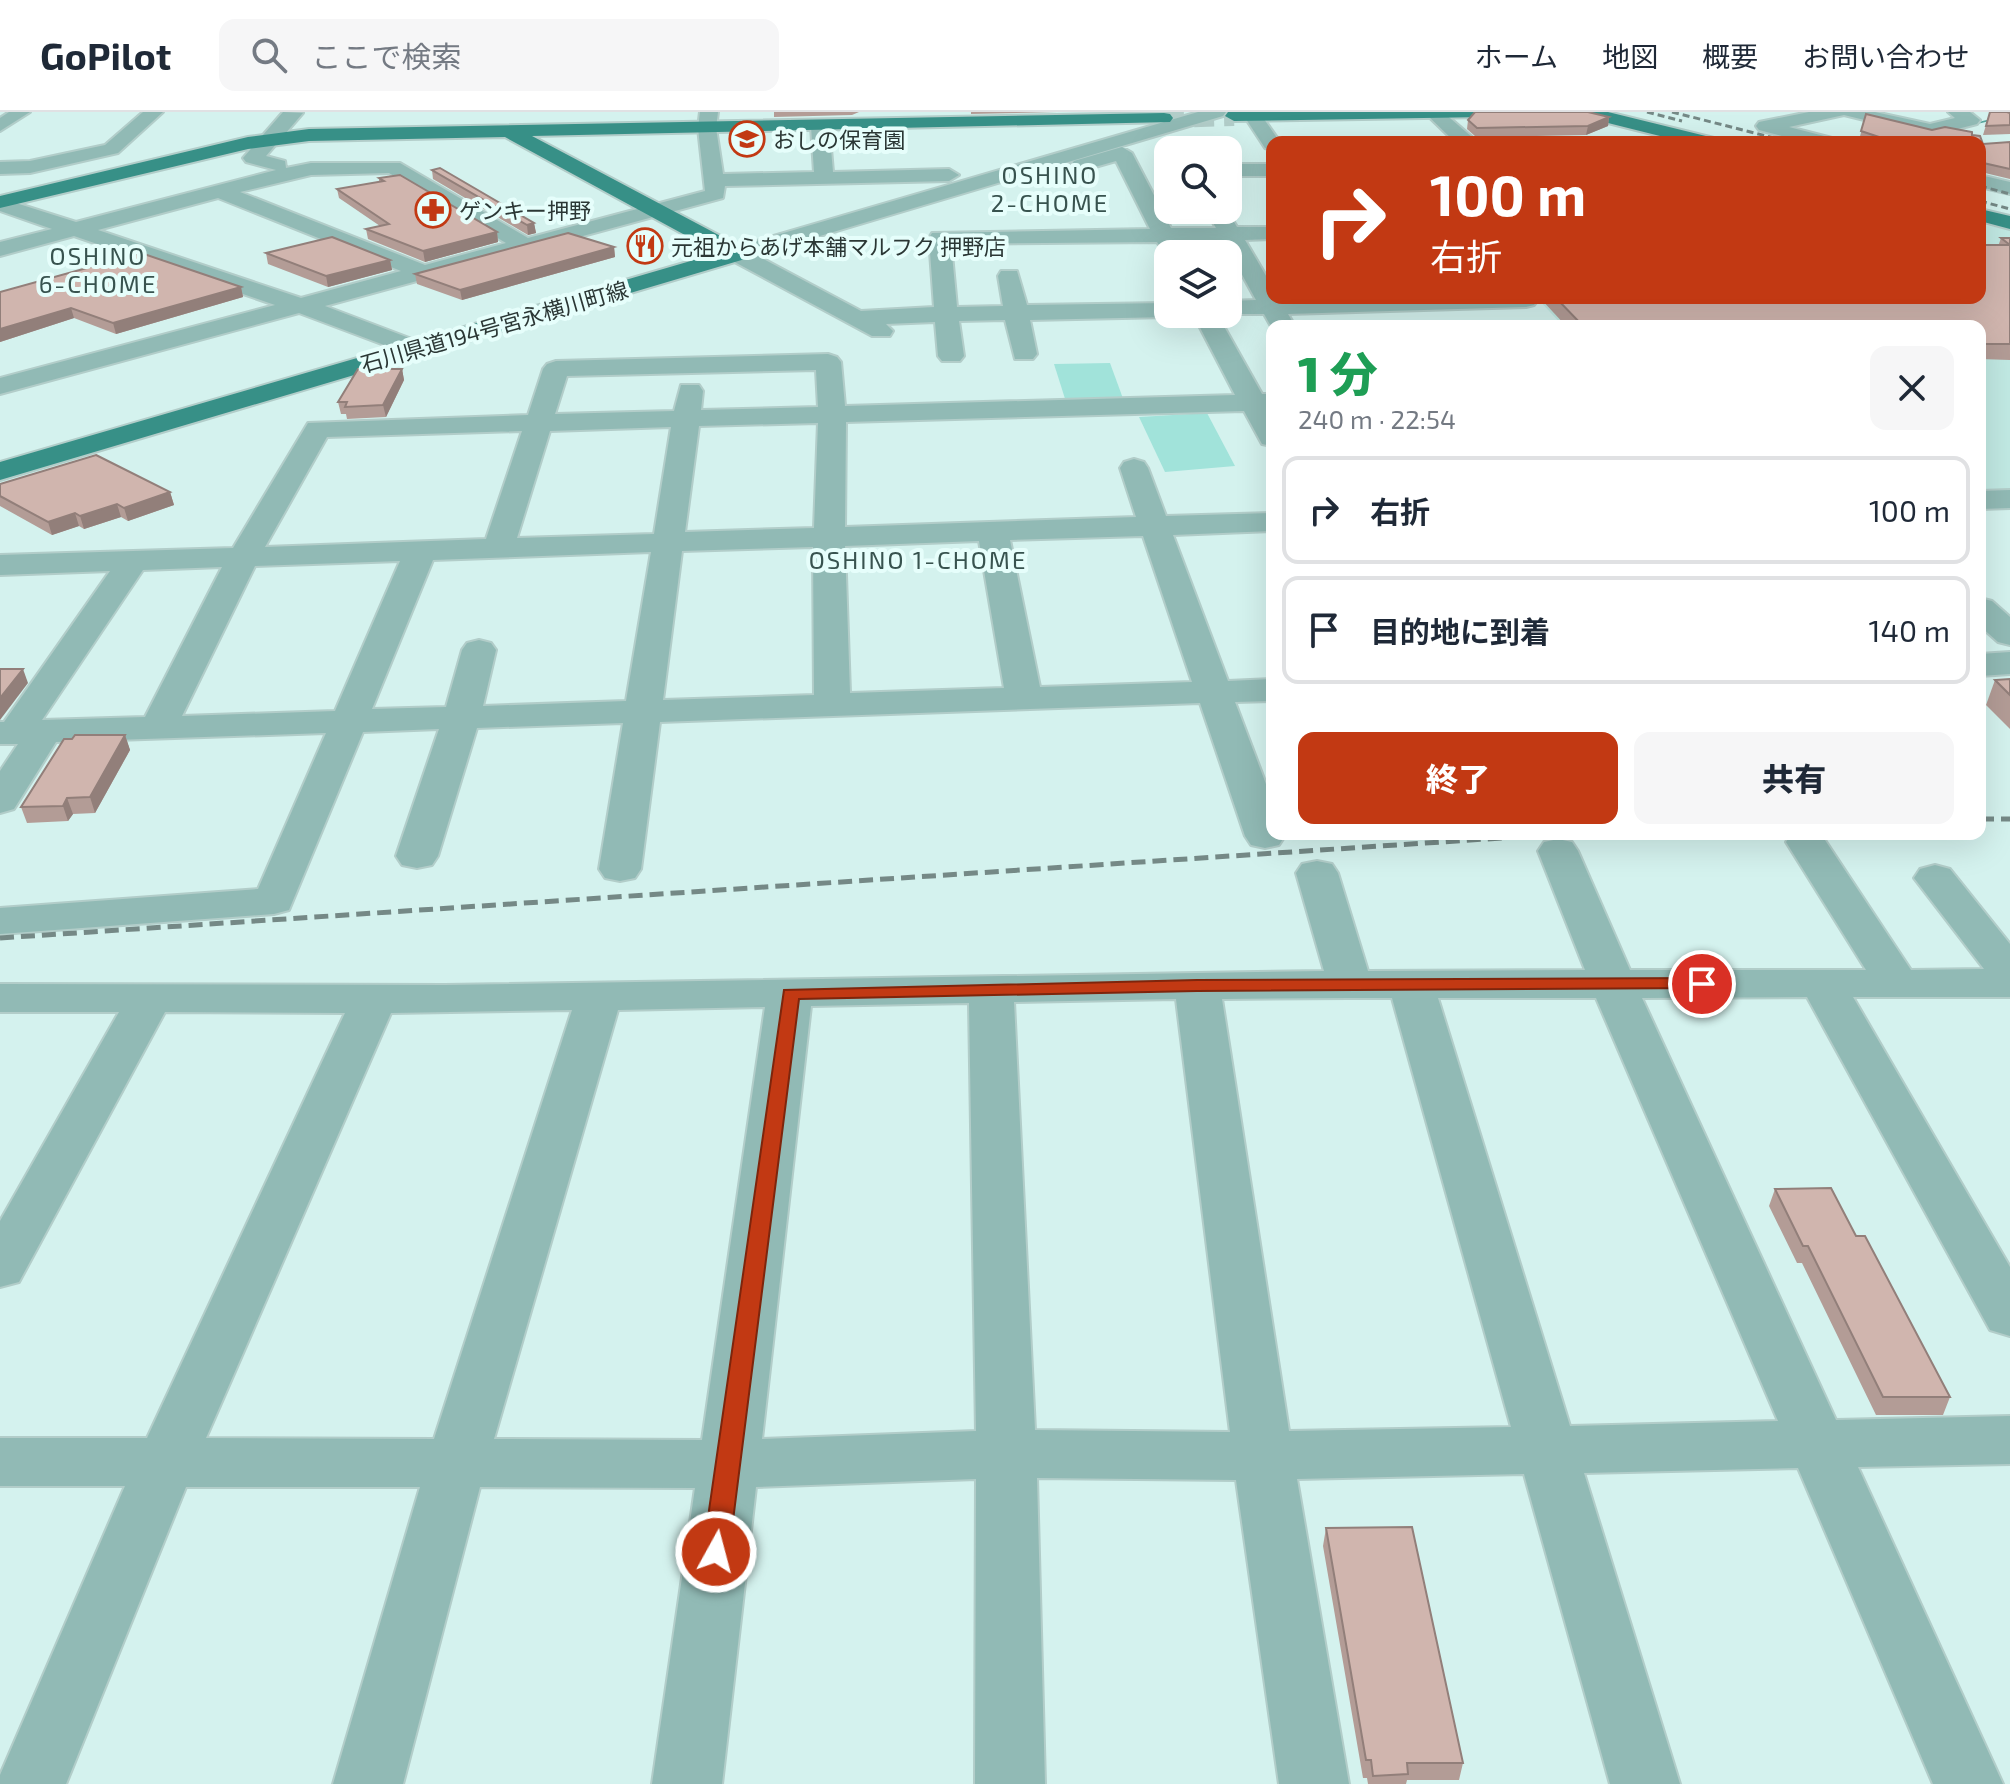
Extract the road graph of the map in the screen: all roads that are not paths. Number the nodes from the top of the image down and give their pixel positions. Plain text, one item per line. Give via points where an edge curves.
1 (21, 112) edge
2 (154, 112) edge
3 (292, 112) edge
4 (448, 112) edge
5 (476, 112) edge
6 (1184, 112) edge
7 (1485, 112) edge
8 (1586, 112) edge
9 (1837, 112) edge
10 (1851, 112) edge
11 (1957, 112) edge
12 (1434, 113) edge
13 (1240, 114) edge
14 (1104, 116) edge
15 (1164, 118) joint
16 (708, 120) edge
17 (0, 126) edge
18 (820, 126) junction
19 (507, 130) junction
20 (1928, 135) edge
21 (1459, 136) edge
22 (1683, 136) edge
23 (1802, 136) edge
24 (1266, 138) edge
25 (271, 140) junction
26 (1127, 162) junction
27 (0, 168) edge
28 (1242, 170) edge
29 (1266, 170) edge
30 (300, 171) junction
31 (1154, 171) edge
32 (824, 178) junction
33 (714, 180) junction
34 (968, 181) junction
35 (1986, 182) edge
36 (2010, 188) edge
37 (220, 191) junction
38 (0, 203) edge
39 (653, 211) junction
40 (1225, 224) junction
41 (79, 229) junction
42 (1266, 232) edge
43 (1167, 240) edge
44 (1180, 240) edge
45 (1154, 243) edge
46 (523, 244) junction
47 (0, 249) edge
48 (737, 254) junction
49 (422, 272) junction
50 (1009, 276) dead end
51 (1266, 298) edge
52 (1366, 304) edge
53 (1390, 304) edge
54 (1495, 304) edge
55 (1531, 305) edge
56 (302, 306) junction
57 (1154, 310) edge
58 (1242, 310) edge
59 (1088, 311) junction
60 (1018, 313) junction
61 (946, 314) junction
62 (1276, 316) edge
63 (856, 318) junction
64 (1402, 320) edge
65 (1214, 328) edge
66 (881, 331) dead end
67 (1097, 335) dead end
68 (416, 349) junction
69 (1024, 354) dead end
70 (951, 356) dead end
71 (694, 365) junction
72 (0, 386) edge
73 (1263, 402) edge
74 (832, 416) junction
75 (685, 420) junction
76 (537, 423) junction
77 (1134, 468) dead end
78 (0, 471) edge
79 (2010, 499) edge
80 (1986, 500) edge
81 (1266, 522) edge
82 (1154, 526) junction
83 (993, 532) junction
84 (829, 539) junction
85 (669, 544) junction
86 (498, 550) junction
87 (420, 552) junction
88 (243, 557) junction
89 (133, 561) junction
90 (0, 565) edge
91 (1986, 613) edge
92 (2010, 635) edge
93 (479, 650) dead end
94 (2010, 663) edge
95 (1986, 665) edge
96 (1266, 690) edge
97 (1211, 691) junction
98 (1024, 697) junction
99 (832, 704) junction
100 (642, 711) junction
101 (462, 717) junction
102 (349, 722) junction
103 (157, 729) junction
104 (20, 733) edge
105 (0, 801) edge
106 (1265, 836) dead end
107 (1806, 842) dead end
108 (1558, 851) dead end
109 (417, 856) dead end
110 (620, 869) dead end
111 (1317, 873) dead end
112 (1935, 878) dead end
113 (0, 921) edge
114 (2010, 973) edge
115 (1822, 983) junction
116 (1897, 983) junction
117 (2010, 983) edge
118 (1613, 984) junction
119 (1197, 985) junction
120 (1350, 985) junction
121 (1411, 985) junction
122 (991, 988) junction
123 (790, 994) junction
124 (599, 996) junction
125 (0, 998) edge
126 (150, 998) junction
127 (374, 1000) junction
128 (0, 1268) edge
129 (2010, 1315) edge
130 (2010, 1440) edge
131 (1818, 1443) junction
132 (1545, 1449) junction
133 (1006, 1454) junction
134 (1263, 1456) junction
135 (166, 1461) junction
136 (0, 1462) edge
137 (457, 1462) junction
138 (727, 1464) junction
139 (31, 1784) edge
140 (368, 1784) edge
141 (687, 1784) edge
142 (1010, 1784) edge
143 (1314, 1784) edge
144 (1645, 1784) edge
145 (1968, 1784) edge

1 - 17 street
2 - 27 street via 111,149 30,167
3 - 25 street
4 - 19 main road
5 - 19 main road
6 - 15 street
7 - 12 main road
8 - 22 main road
9 - 23 street via 1765,126
10 - 20 street
11 - 20 street via 1971,120
12 - 13 main road
12 - 21 street
13 - 24 street
13 - 26 street
13 - 34 street
14 - 15 main road
14 - 18 main road
14 - 34 street via 1114,132
16 - 18 main road
16 - 19 main road
16 - 33 street
18 - 32 street
19 - 25 main road
19 - 39 main road
25 - 30 street via 253,158
25 - 38 main road
26 - 31 street
26 - 34 street via 1001,187
26 - 43 street
28 - 29 street
30 - 37 street
30 - 46 street via 393,167
32 - 33 street
32 - 34 street
33 - 39 street via 716,194
34 - 48 street
35 - 36 street
37 - 41 street
37 - 49 street
38 - 41 street
39 - 46 street
39 - 48 main road
40 - 42 street
40 - 44 street
40 - 51 street
41 - 47 street
41 - 56 street
45 - 61 street via 1052,236 940,238
46 - 49 street
48 - 63 street
48 - 68 main road, 石川県道194号宮永横川町線
49 - 56 street
50 - 60 street
52 - 62 street
53 - 64 street
54 - 55 street
56 - 68 street
56 - 72 street
57 - 59 street
58 - 62 street
59 - 60 street
59 - 67 street
60 - 61 street
60 - 69 street
61 - 63 street
61 - 70 street
63 - 66 street
65 - 73 street
68 - 78 main road, 石川県道194号宮永横川町線
71 - 74 street via 828,362
71 - 75 street
71 - 76 street via 556,369
73 - 74 street
74 - 75 street
74 - 84 street
75 - 76 street
75 - 85 street
76 - 86 street
76 - 88 street via 318,429
77 - 82 street
79 - 80 street
81 - 82 street
82 - 83 street
82 - 97 street
83 - 84 street
83 - 98 street
84 - 85 street
84 - 99 street
85 - 86 street
85 - 100 street
86 - 87 street
87 - 88 street
87 - 102 street
88 - 89 street
88 - 103 street
89 - 90 street
89 - 104 street
91 - 92 street
93 - 101 street
94 - 95 street
96 - 97 street
97 - 98 street
97 - 106 street
98 - 99 street
99 - 100 street
100 - 101 street
100 - 110 street
101 - 102 street
101 - 109 street
102 - 103 street
102 - 113 street via 274,901
103 - 104 street
104 - 105 street
107 - 116 street
108 - 118 street
111 - 120 street
112 - 114 street
115 - 116 street
115 - 118 street
115 - 129 street
116 - 117 street
118 - 121 street
118 - 131 street
119 - 120 street
119 - 122 street
119 - 134 street
120 - 121 street
121 - 132 street
122 - 123 street
122 - 133 street
123 - 124 street
123 - 138 street
124 - 127 street
124 - 137 street
125 - 126 street
126 - 127 street
126 - 128 street
127 - 135 street
130 - 131 street
131 - 132 street
131 - 145 street
132 - 134 street
132 - 144 street
133 - 134 street
133 - 138 street
133 - 142 street
134 - 143 street
135 - 136 street
135 - 137 street
135 - 139 street
137 - 138 street
137 - 140 street
138 - 141 street

